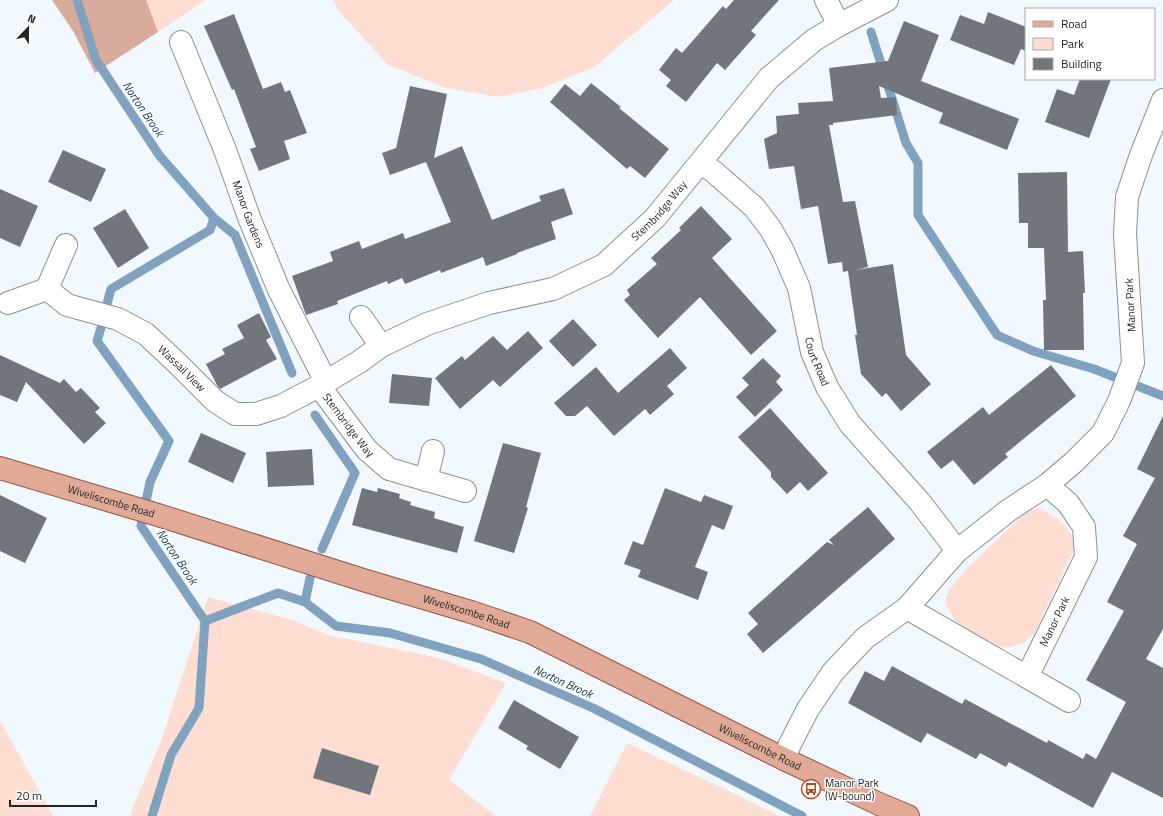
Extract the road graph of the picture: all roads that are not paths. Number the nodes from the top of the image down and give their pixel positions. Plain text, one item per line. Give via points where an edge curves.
1 (826, 0) edge
2 (887, 0) edge
3 (839, 25) junction
4 (181, 42) dead end
5 (1163, 100) edge
6 (701, 164) junction
7 (66, 246) dead end
8 (47, 289) junction
9 (8, 303) dead end
10 (361, 317) dead end
11 (381, 346) junction
12 (322, 384) junction
13 (433, 451) dead end
14 (0, 468) edge
15 (426, 480) junction
16 (1046, 485) junction
17 (465, 491) dead end
18 (957, 551) junction
19 (906, 608) junction
20 (1027, 677) junction
21 (1069, 701) dead end
22 (784, 759) junction
23 (908, 816) edge

1 - 3 street
2 - 3 street, Stembridge Way
3 - 6 street, Stembridge Way via 814,40 770,78
4 - 12 street, Manor Gardens via 250,220
5 - 16 street, Manor Park via 1127,197 1125,234 1133,363 1103,434
6 - 11 street, Stembridge Way via 655,218 604,265 553,289 482,305 427,324
6 - 18 street, Court Road via 754,207 770,228 799,288 812,352 827,387 850,424 919,501
7 - 8 street
8 - 9 street
8 - 12 street, Wassail View via 67,305 118,319 146,334 215,401 235,414 256,414 281,406
10 - 11 street
11 - 12 street, Stembridge Way
12 - 15 street, Stembridge Way via 367,450 389,469
13 - 15 street
14 - 22 main road, Wiveliscombe Road via 530,632
15 - 17 street, Stembridge Way
16 - 18 street, Manor Park
16 - 20 street, Manor Park via 1068,503 1084,527 1086,557
18 - 19 street, Manor Park
19 - 20 street
19 - 22 street, Manor Park via 865,638 833,672 808,709
20 - 21 street
22 - 23 main road, Wiveliscombe Road

